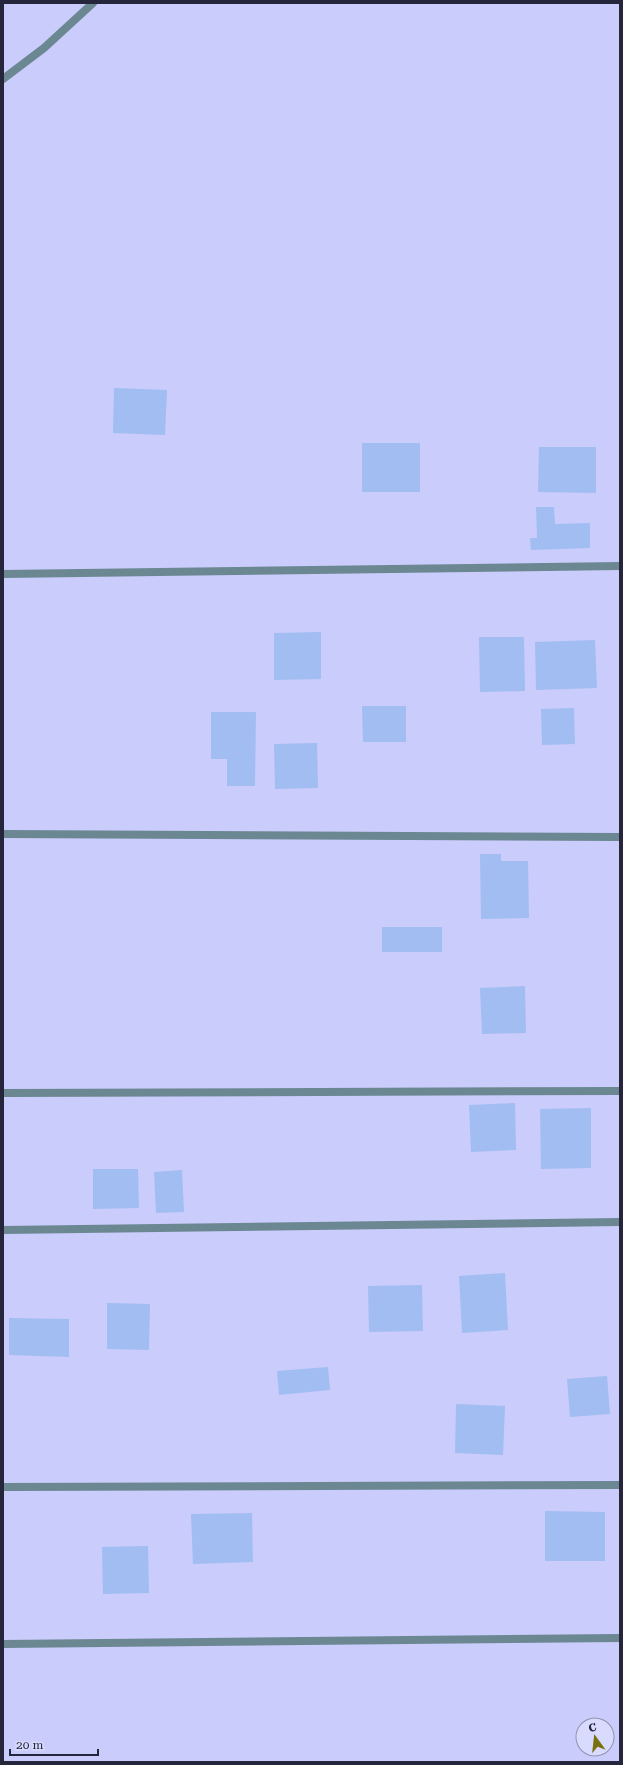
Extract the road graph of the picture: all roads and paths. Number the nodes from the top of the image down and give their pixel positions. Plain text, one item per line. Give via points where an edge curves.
1 (93, 3) edge
2 (3, 79) edge
3 (620, 566) edge
4 (3, 574) edge
5 (3, 834) edge
6 (620, 837) edge
7 (620, 1091) edge
8 (3, 1093) edge
9 (620, 1222) edge
10 (3, 1230) edge
11 (620, 1485) edge
12 (3, 1487) edge
13 (620, 1638) edge
14 (3, 1644) edge

1 - 2 street via 44,48
3 - 4 street
5 - 6 street
7 - 8 street
9 - 10 street
11 - 12 street
13 - 14 street

